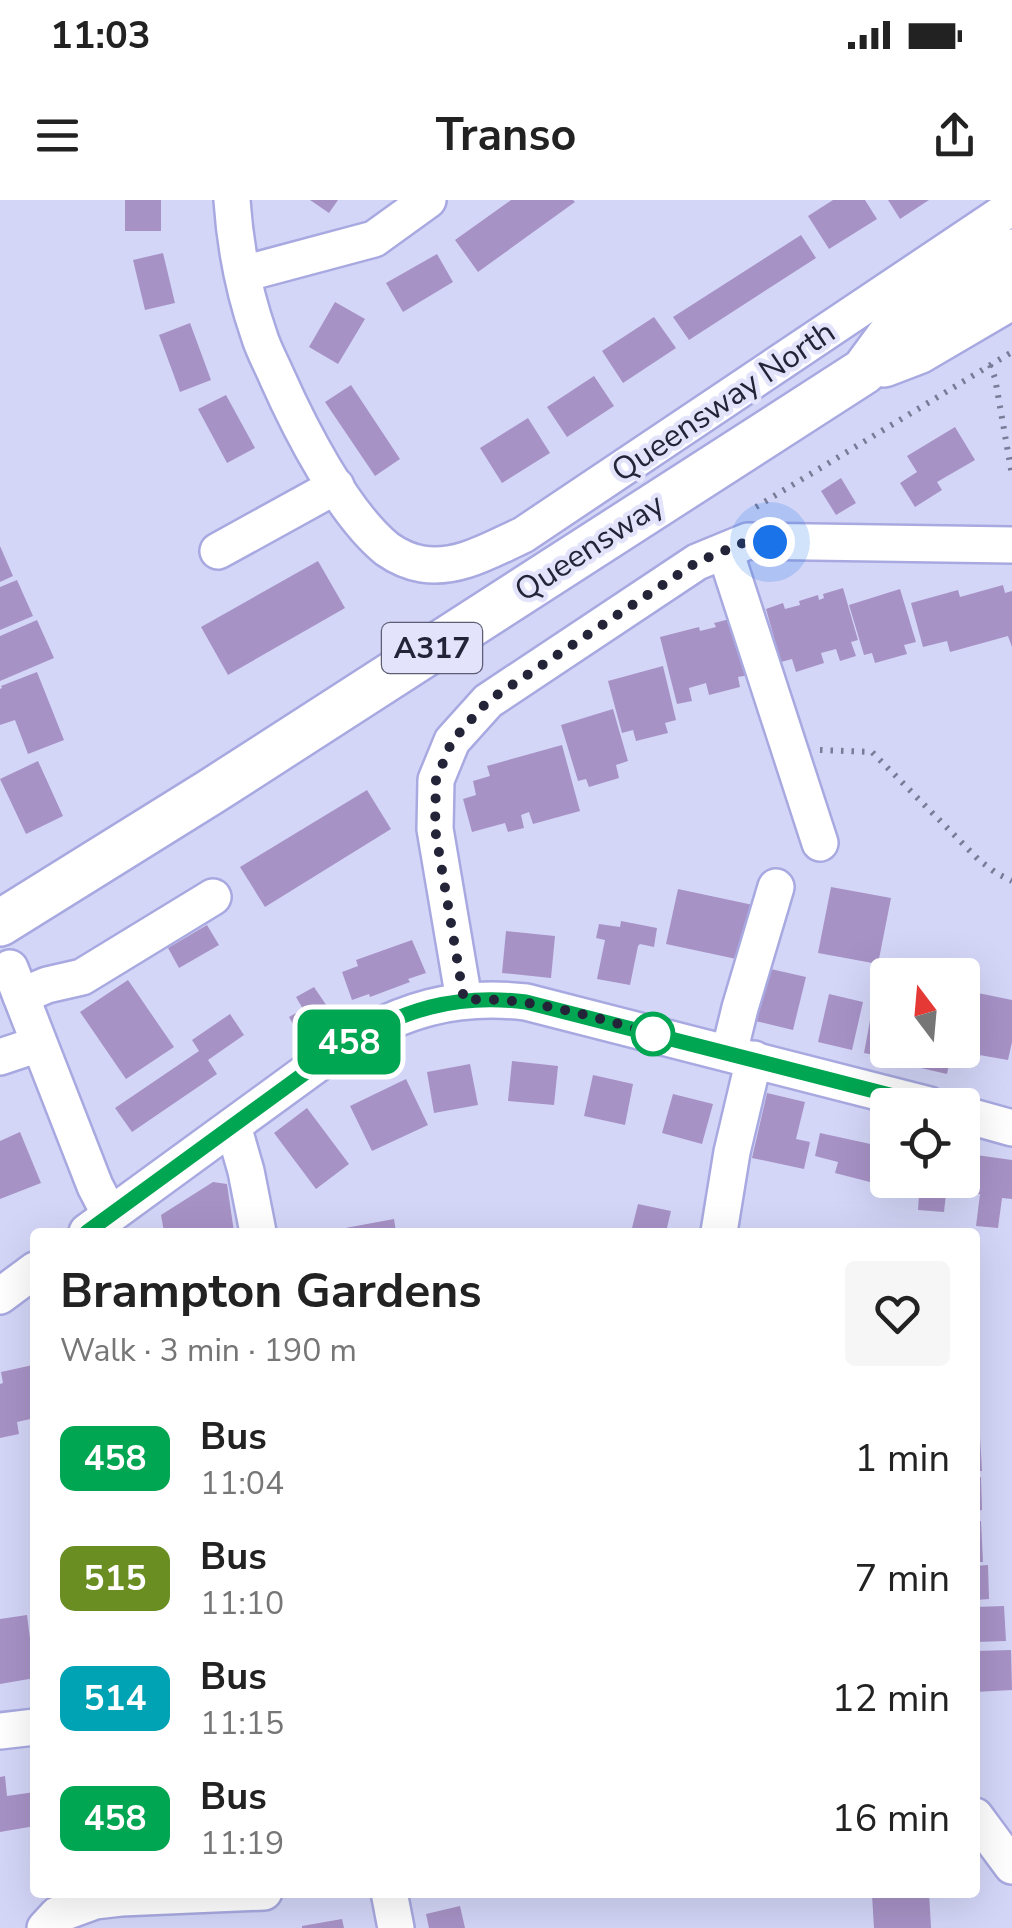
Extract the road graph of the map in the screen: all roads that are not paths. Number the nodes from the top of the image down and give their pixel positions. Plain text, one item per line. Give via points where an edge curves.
1 (232, 200) edge
2 (428, 200) edge
3 (1012, 207) edge
4 (1012, 252) edge
5 (243, 274) junction
6 (1012, 296) edge
7 (864, 371) junction
8 (336, 486) junction
9 (1012, 544) edge
10 (218, 551) dead end
11 (724, 551) junction
12 (820, 843) dead end
13 (776, 886) dead end
14 (213, 898) dead end
15 (0, 924) edge
16 (464, 1000) junction
17 (40, 1044) junction
18 (742, 1056) junction
19 (0, 1057) edge
20 (870, 1090) edge
21 (980, 1119) edge
22 (233, 1126) junction
23 (1012, 1128) edge
24 (99, 1224) edge
25 (257, 1228) edge
26 (720, 1228) edge
27 (30, 1274) edge
28 (0, 1296) edge
29 (30, 1727) edge
30 (0, 1731) edge
31 (980, 1823) edge
32 (1012, 1866) edge
33 (110, 1898) edge
34 (391, 1898) edge
35 (45, 1928) edge
36 (396, 1928) edge

1 - 5 street
2 - 5 street via 374,240
3 - 8 street, Queensway North via 523,535 472,558 423,564 390,551
4 - 7 main road, Queensway / A317 via 892,333
5 - 8 street via 266,353
6 - 7 main road, A317 via 918,351
7 - 15 main road, Queensway / A317
8 - 10 street
9 - 11 street via 748,541
11 - 12 street
11 - 16 street via 697,562 488,701 452,741 436,780 435,829
13 - 18 street via 740,1008
14 - 17 street via 82,977 48,985 16,982
16 - 18 street via 526,1002
16 - 22 street via 374,1027
17 - 19 street
17 - 24 street via 95,1186
18 - 20 street
18 - 26 street
21 - 23 street
22 - 24 street
22 - 25 street
27 - 28 street
29 - 30 street
31 - 32 street
33 - 35 street via 56,1915
34 - 36 street

